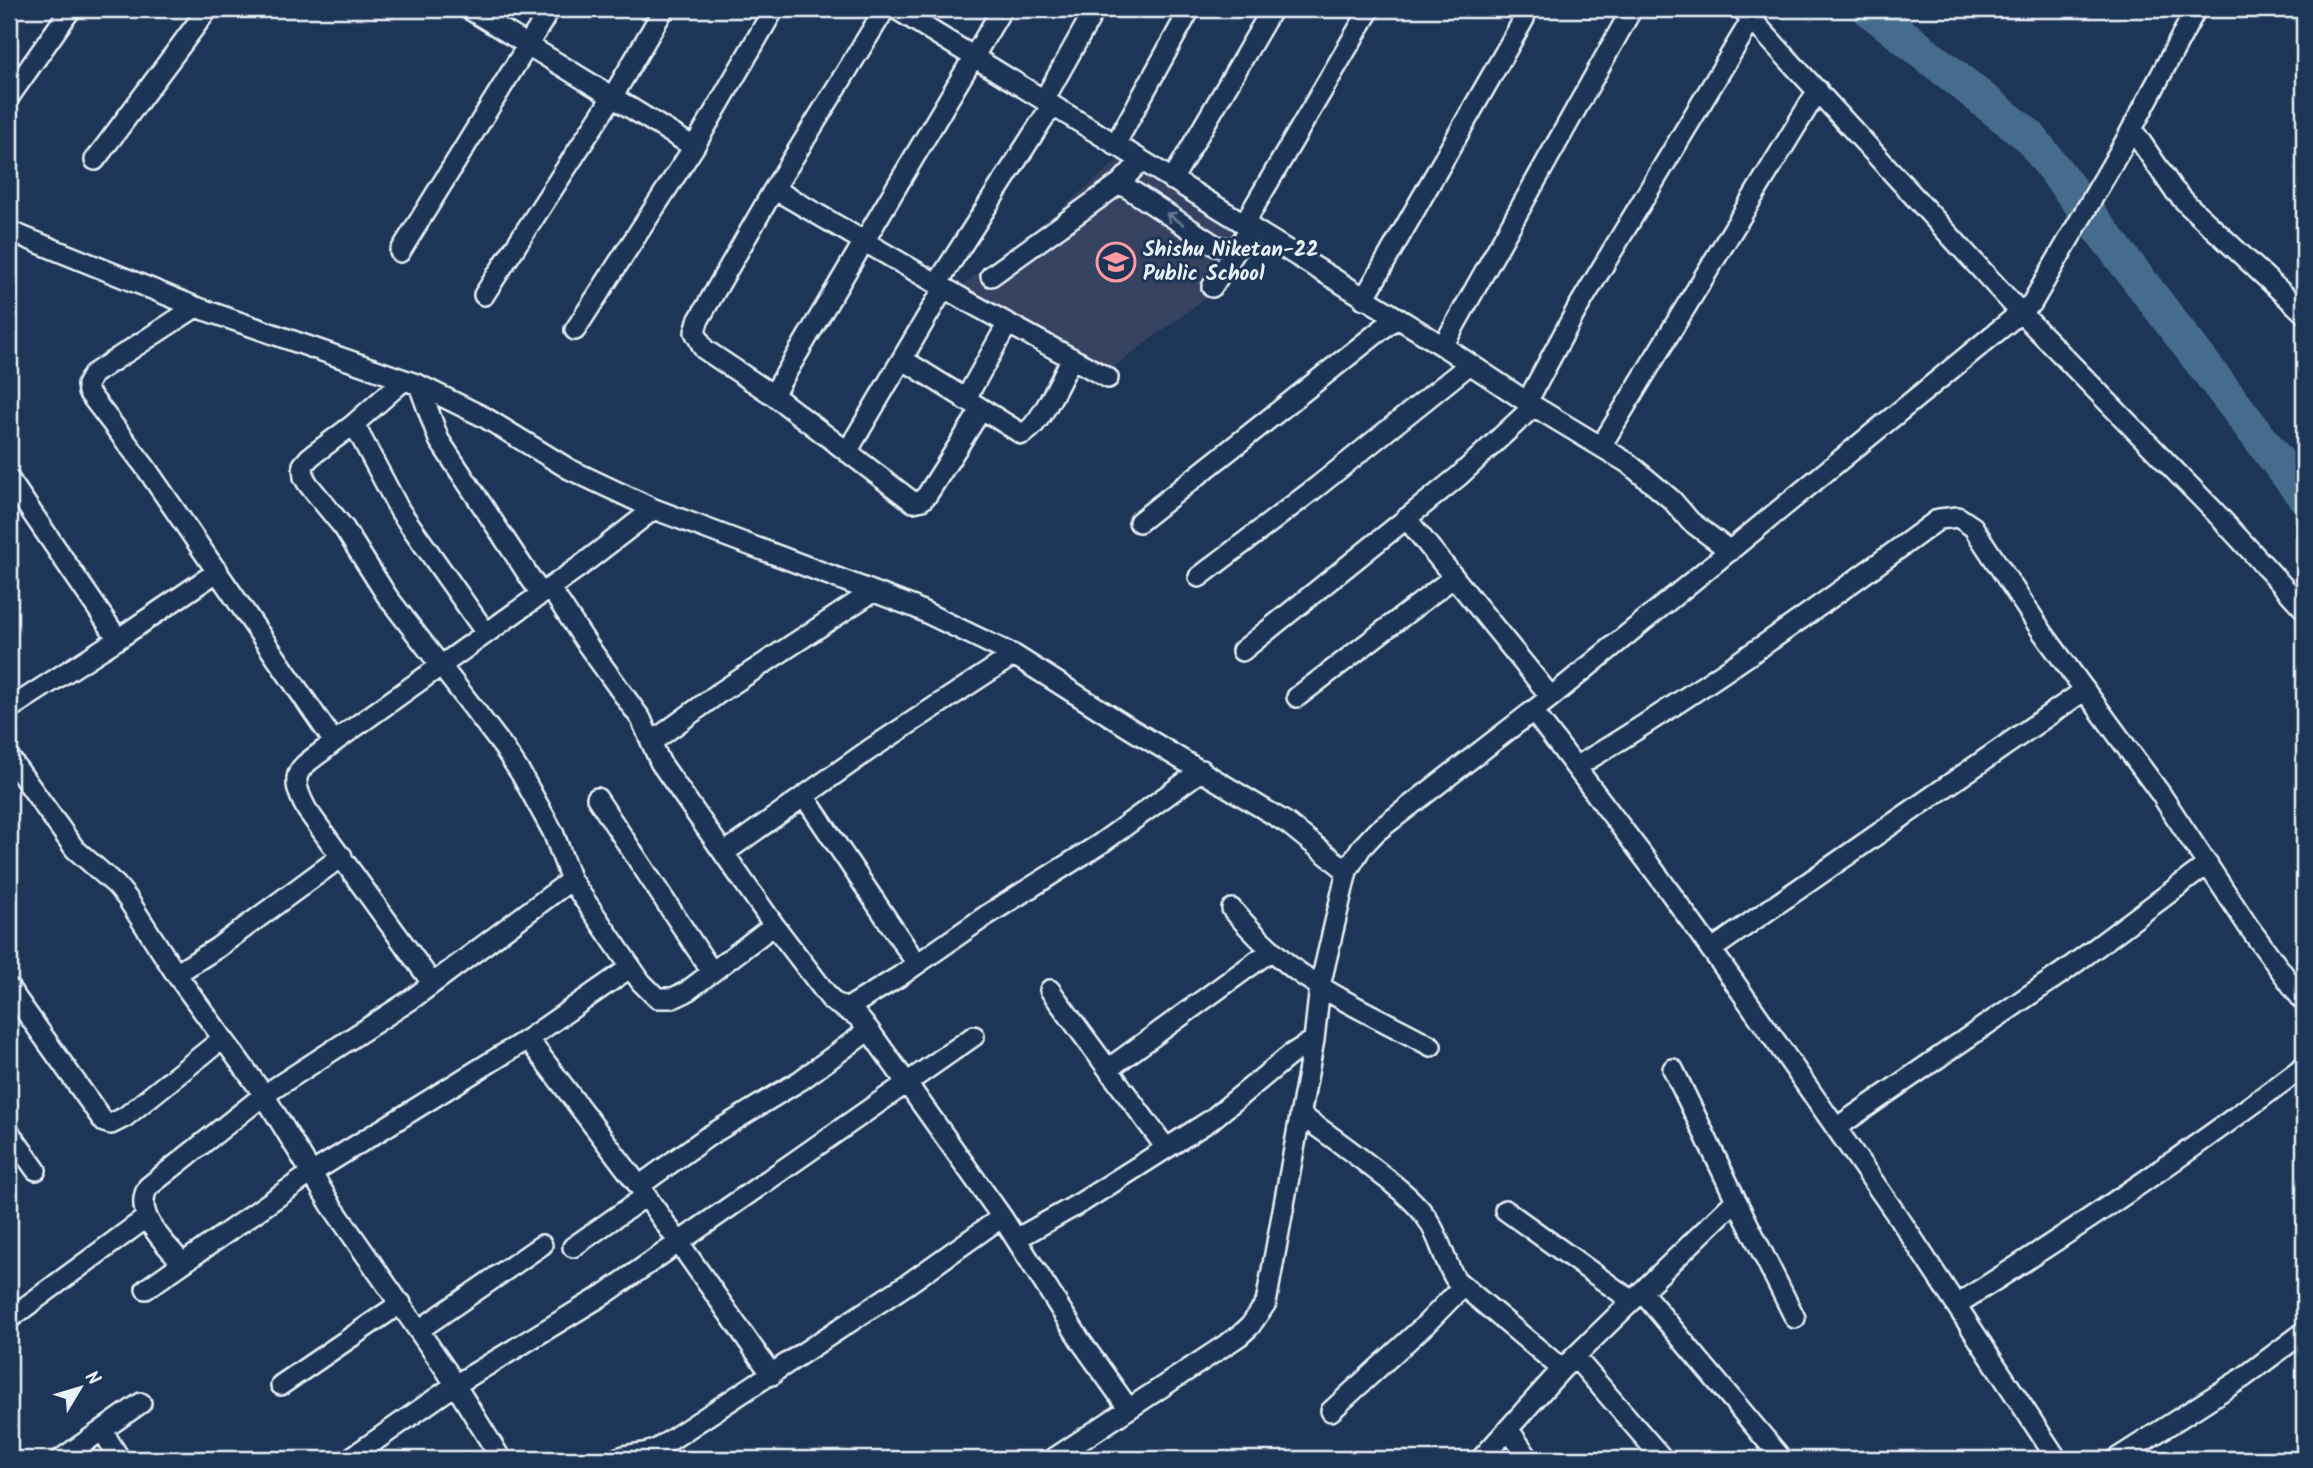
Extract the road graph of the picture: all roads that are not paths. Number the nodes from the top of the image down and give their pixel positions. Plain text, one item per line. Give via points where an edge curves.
1 (71, 9) edge
2 (208, 9) edge
3 (469, 9) edge
4 (550, 9) edge
5 (664, 9) edge
6 (774, 9) edge
7 (885, 9) edge
8 (1002, 9) edge
9 (1095, 9) edge
10 (1190, 9) edge
11 (1272, 9) edge
12 (1370, 9) edge
13 (1632, 9) edge
14 (909, 12) edge
15 (2187, 13) edge
16 (1747, 14) edge
17 (1524, 19) dead end
18 (528, 45) junction
19 (974, 57) junction
20 (1818, 90) junction
21 (613, 96) junction
22 (9, 97) edge
23 (1048, 103) junction
24 (2128, 136) junction
25 (1115, 145) junction
26 (694, 147) junction
27 (95, 160) dead end
28 (1141, 161) junction
29 (1172, 180) junction
30 (1120, 183) junction
31 (775, 189) junction
32 (1247, 226) junction
33 (9, 231) edge
34 (863, 242) junction
35 (1238, 246) junction
36 (400, 252) dead end
37 (991, 276) dead end
38 (941, 286) junction
39 (1212, 287) dead end
40 (484, 295) dead end
41 (1364, 299) junction
42 (196, 307) junction
43 (2021, 313) junction
44 (2304, 313) edge
45 (1396, 318) junction
46 (1008, 323) junction
47 (575, 330) dead end
48 (1443, 345) junction
49 (1072, 358) junction
50 (902, 359) junction
51 (1470, 363) junction
52 (1108, 378) dead end
53 (411, 382) junction
54 (773, 396) junction
55 (1531, 404) junction
56 (973, 405) junction
57 (354, 425) junction
58 (1601, 446) junction
59 (847, 452) junction
60 (9, 479) edge
61 (654, 509) junction
62 (1406, 519) junction
63 (1139, 522) dead end
64 (1730, 551) junction
65 (218, 571) junction
66 (1199, 577) dead end
67 (1454, 577) junction
68 (545, 591) junction
69 (872, 593) junction
70 (2304, 610) edge
71 (486, 633) junction
72 (118, 639) junction
73 (1242, 652) dead end
74 (1014, 655) junction
75 (439, 666) junction
76 (2085, 690) junction
77 (1297, 697) dead end
78 (1551, 697) junction
79 (9, 709) edge
80 (1533, 711) junction
81 (334, 742) junction
82 (652, 742) junction
83 (9, 757) edge
84 (1576, 767) junction
85 (1202, 770) junction
86 (804, 796) junction
87 (597, 798) dead end
88 (724, 853) junction
89 (342, 856) junction
90 (2208, 864) junction
91 (1347, 871) junction
92 (571, 880) junction
93 (1232, 909) dead end
94 (774, 925) junction
95 (1272, 950) junction
96 (1711, 950) junction
97 (917, 964) junction
98 (631, 967) junction
99 (712, 972) junction
100 (176, 974) junction
101 (432, 983) junction
102 (1320, 986) junction
103 (9, 988) edge
104 (1050, 990) dead end
105 (2304, 1002) edge
106 (846, 1009) junction
107 (869, 1030) junction
108 (974, 1036) dead end
109 (222, 1039) junction
110 (528, 1039) junction
111 (1314, 1040) junction
112 (1431, 1046) dead end
113 (2304, 1066) edge
114 (1108, 1069) junction
115 (1672, 1069) dead end
116 (905, 1084) junction
117 (264, 1095) junction
118 (1300, 1115) junction
119 (1836, 1128) junction
120 (9, 1132) edge
121 (1166, 1147) junction
122 (36, 1170) dead end
123 (313, 1172) junction
124 (643, 1191) junction
125 (1736, 1200) junction
126 (1505, 1210) dead end
127 (1002, 1217) junction
128 (146, 1218) junction
129 (1016, 1240) junction
130 (679, 1244) junction
131 (542, 1245) dead end
132 (573, 1247) dead end
133 (182, 1264) junction
134 (1463, 1286) junction
135 (146, 1289) dead end
136 (1637, 1297) junction
137 (401, 1303) junction
138 (1956, 1305) junction
139 (1795, 1318) dead end
140 (9, 1319) edge
141 (419, 1330) junction
142 (2304, 1332) edge
143 (1568, 1363) junction
144 (772, 1375) junction
145 (281, 1385) dead end
146 (455, 1385) junction
147 (141, 1403) dead end
148 (1129, 1409) junction
149 (1331, 1411) dead end
150 (102, 1430) junction
151 (1509, 1430) junction
152 (61, 1459) edge
153 (120, 1459) edge
154 (349, 1459) edge
155 (501, 1459) edge
156 (616, 1459) edge
157 (1053, 1459) edge
158 (1481, 1459) edge
159 (1529, 1459) edge
160 (1663, 1459) edge
161 (1782, 1459) edge
162 (2057, 1459) edge
163 (2116, 1459) edge

1 - 22 street
2 - 27 street
3 - 18 street
4 - 18 street
5 - 21 street
6 - 26 street
7 - 31 street
8 - 19 street
9 - 23 street
10 - 25 street
11 - 29 street
12 - 32 street
13 - 48 street
14 - 19 street
15 - 24 street
16 - 20 street
16 - 55 street via 1576,311
17 - 41 street
18 - 21 street
18 - 36 street
19 - 23 street
19 - 34 street
20 - 43 street
20 - 58 street
21 - 26 street
21 - 40 street
23 - 25 street
23 - 38 street
24 - 43 street via 2039,293
24 - 44 street via 2189,206
25 - 28 street
26 - 47 street
28 - 29 street
28 - 30 street
29 - 32 street
35 -> 30 street via 1216,246
30 - 37 street
31 - 34 street
31 - 54 street via 695,332 704,349
32 - 35 street
32 - 41 street
33 - 42 street
34 - 38 street
34 - 54 street
35 - 39 street
38 - 46 street
38 - 50 street
41 - 45 street
42 - 53 street
42 - 65 street via 108,362 87,385 94,402
43 - 64 street
43 - 70 street
45 - 48 street
45 - 63 street
46 - 49 street
46 - 56 street
48 - 51 street
49 - 52 street
49 - 56 street via 1026,433 1016,433
50 - 56 street
50 - 59 street
51 - 55 street
51 - 66 street
53 - 57 street
53 - 61 street via 484,417 569,469
53 - 68 street via 439,440
54 - 59 street
55 - 58 street
55 - 62 street via 1459,476
56 - 59 street via 927,495 917,502
57 - 71 street via 400,511
57 - 75 street via 310,457 303,465 304,477
58 - 64 street via 1629,463 1690,521
60 - 72 street
61 - 68 street
61 - 69 street
62 - 67 street
62 - 73 street
64 - 78 street
65 - 72 street
65 - 81 street
67 - 77 street
67 - 78 street
68 - 71 street
68 - 82 street via 641,719
69 - 74 street via 914,607
69 - 82 street
71 - 75 street
72 - 79 street
74 - 85 street
74 - 86 street
75 - 81 street
75 - 92 street via 522,774 553,832
76 - 84 street via 1973,527 1958,517 1939,519 1755,652
76 - 90 street
76 - 96 street
78 - 80 street
80 - 84 street
80 - 91 street via 1376,832
81 - 89 street via 301,769 296,786 307,810
82 - 88 street via 660,762
83 - 100 street via 75,849 127,898
84 - 96 street
85 - 91 street via 1287,823
85 - 97 street via 1100,844
86 - 88 street
86 - 97 street
87 - 99 street
88 - 94 street
89 - 100 street
89 - 101 street
90 - 105 street
90 - 119 street via 2066,970
91 - 102 street
92 - 98 street
92 - 101 street
93 - 95 street
94 - 99 street
94 - 106 street via 832,1001
95 - 102 street
95 - 114 street
96 - 119 street
97 - 106 street
98 - 99 street via 649,992 664,1000 686,992
98 - 110 street
100 - 109 street
101 - 117 street
102 - 111 street
102 - 112 street
103 - 109 street via 104,1122 111,1124
104 - 114 street
106 - 107 street
107 - 116 street
107 - 124 street via 801,1080 707,1137
108 - 116 street
109 - 117 street
110 - 123 street
110 - 124 street
111 - 118 street
111 - 121 street via 1211,1120
113 - 138 street via 2046,1248
114 - 121 street
115 - 125 street
116 - 127 street
116 - 130 street
117 - 123 street
117 - 128 street via 148,1187 143,1203
118 - 134 street via 1413,1202 1427,1217 1446,1265
118 - 148 street via 1266,1303 1239,1336
119 - 138 street
120 - 122 street
121 - 129 street
123 - 133 street
123 - 137 street
124 - 130 street
124 - 132 street
125 - 136 street
125 - 139 street
126 - 136 street
127 - 129 street
127 - 144 street
128 - 133 street
128 - 140 street
129 - 148 street
130 - 144 street
130 - 146 street
131 - 141 street
133 - 135 street
134 - 143 street
134 - 149 street
136 - 143 street
136 - 161 street
137 - 141 street
137 - 145 street
138 - 162 street
141 - 146 street
142 - 163 street via 2244,1377
143 - 151 street
143 - 160 street
144 - 156 street via 657,1449
146 - 154 street
146 - 155 street
147 - 150 street
148 - 157 street
150 - 152 street
150 - 153 street
151 - 158 street
151 - 159 street

